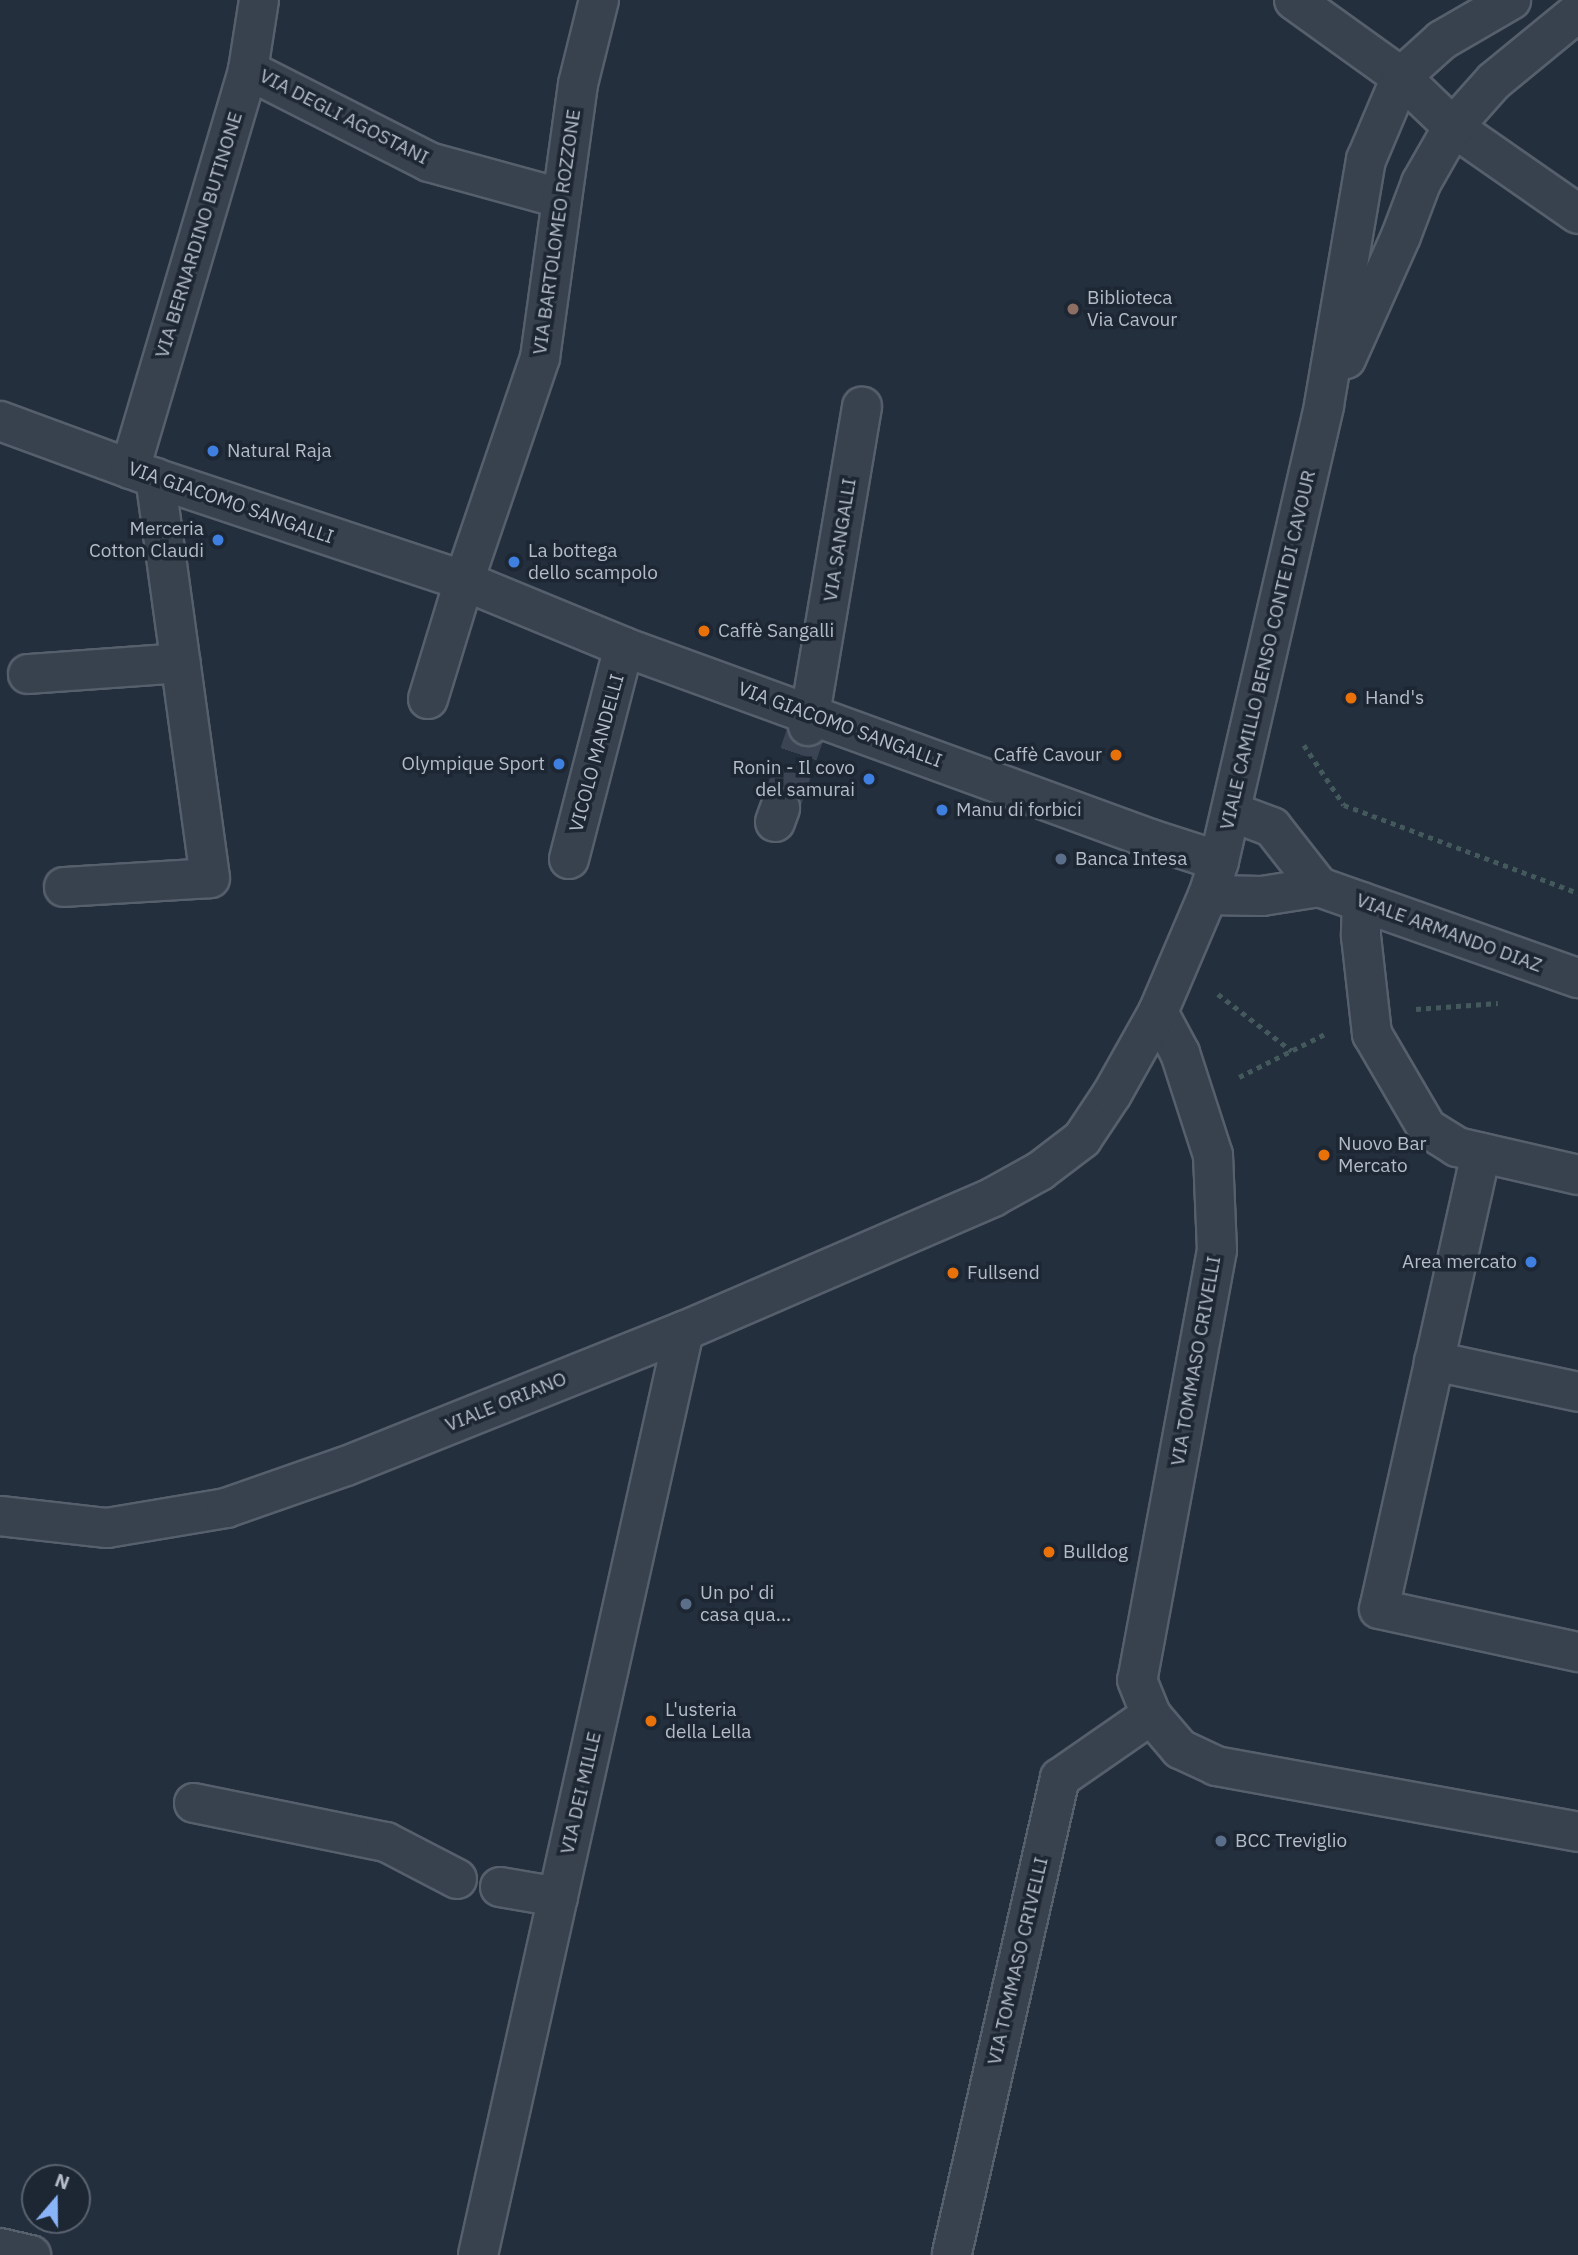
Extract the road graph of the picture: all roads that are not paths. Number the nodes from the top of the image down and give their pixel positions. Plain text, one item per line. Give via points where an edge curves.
1 (259, 0) edge
2 (599, 0) edge
3 (1294, 0) edge
4 (1511, 0) edge
5 (1578, 12) edge
6 (248, 70) junction
7 (1401, 77) junction
8 (1453, 127) junction
9 (560, 198) junction
10 (1578, 214) edge
11 (1325, 405) junction
12 (862, 407) dead end
13 (0, 421) edge
14 (142, 473) junction
15 (464, 581) junction
16 (624, 647) junction
17 (181, 663) junction
18 (28, 674) dead end
19 (428, 699) dead end
20 (809, 720) junction
21 (1232, 812) junction
22 (569, 859) dead end
23 (1214, 878) junction
24 (64, 887) dead end
25 (1320, 887) junction
26 (1362, 902) junction
27 (1578, 978) edge
28 (1158, 1012) junction
29 (1481, 1153) junction
30 (1578, 1175) edge
31 (684, 1331) junction
32 (1434, 1361) junction
33 (1578, 1392) edge
34 (0, 1516) edge
35 (1578, 1653) edge
36 (1151, 1715) junction
37 (194, 1803) dead end
38 (1578, 1832) edge
39 (457, 1879) dead end
40 (500, 1887) dead end
41 (558, 1897) junction
42 (0, 2248) edge
43 (953, 2253) dead end
44 (31, 2255) edge
45 (478, 2255) edge

1 - 6 street, VIA BERNARDINO BUTINONE
2 - 9 street, VIA BARTOLOMEO ROZZONE via 578,84
3 - 7 street
4 - 7 street via 1442,40
5 - 8 street, VIALE CAMILLO BENSO CONTE DI CAVOUR via 1494,81
6 - 9 street, VIA DEGLI AGOSTANI via 429,162
6 - 14 street, VIA BERNARDINO BUTINONE
7 - 8 street
7 - 11 street, VIALE CAMILLO BENSO CONTE DI CAVOUR via 1366,160
8 - 10 street
8 - 11 street, VIALE CAMILLO BENSO CONTE DI CAVOUR via 1421,183
9 - 15 street, VIA BARTOLOMEO ROZZONE via 540,358
11 - 21 street, VIALE CAMILLO BENSO CONTE DI CAVOUR
12 - 20 street, VIA SANGALLI
13 - 14 street, VIA GIACOMO SANGALLI
14 - 15 street, VIA GIACOMO SANGALLI
14 - 17 street, VIA BERNARDINO BUTINONE
15 - 16 street, VIA GIACOMO SANGALLI
15 - 19 street
16 - 20 street, VIA GIACOMO SANGALLI
16 - 22 street, VICOLO MANDELLI
17 - 18 street
17 - 24 street, VIA BERNARDINO BUTINONE via 210,878
20 - 23 street, VIA GIACOMO SANGALLI via 1151,839
21 - 23 street, VIALE CAMILLO BENSO CONTE DI CAVOUR
21 - 25 street via 1272,827
23 - 25 street, VIALE ARMANDO DIAZ via 1262,896
23 - 28 street, VIALE CAMILLO BENSO CONTE DI CAVOUR
25 - 26 street, VIALE ARMANDO DIAZ
26 - 27 street, VIALE ARMANDO DIAZ
26 - 29 street via 1361,936 1373,1034 1427,1128 1457,1147
28 - 31 street, VIALE ORIANO via 1082,1139 1040,1171 993,1197
28 - 36 street, VIA TOMMASO CRIVELLI via 1180,1053 1213,1155 1217,1251 1138,1680
29 - 30 street
29 - 32 street
31 - 34 street, VIALE ORIANO via 346,1466 226,1508 107,1528
31 - 41 street, VIA DEI MILLE
32 - 33 street
32 - 35 street via 1379,1609
36 - 38 street, VIA TOMMASO CRIVELLI via 1180,1749 1216,1766
36 - 43 street, VIA TOMMASO CRIVELLI via 1060,1778
37 - 39 street via 386,1842
40 - 41 street
41 - 45 street, VIA DEI MILLE
42 - 44 street

